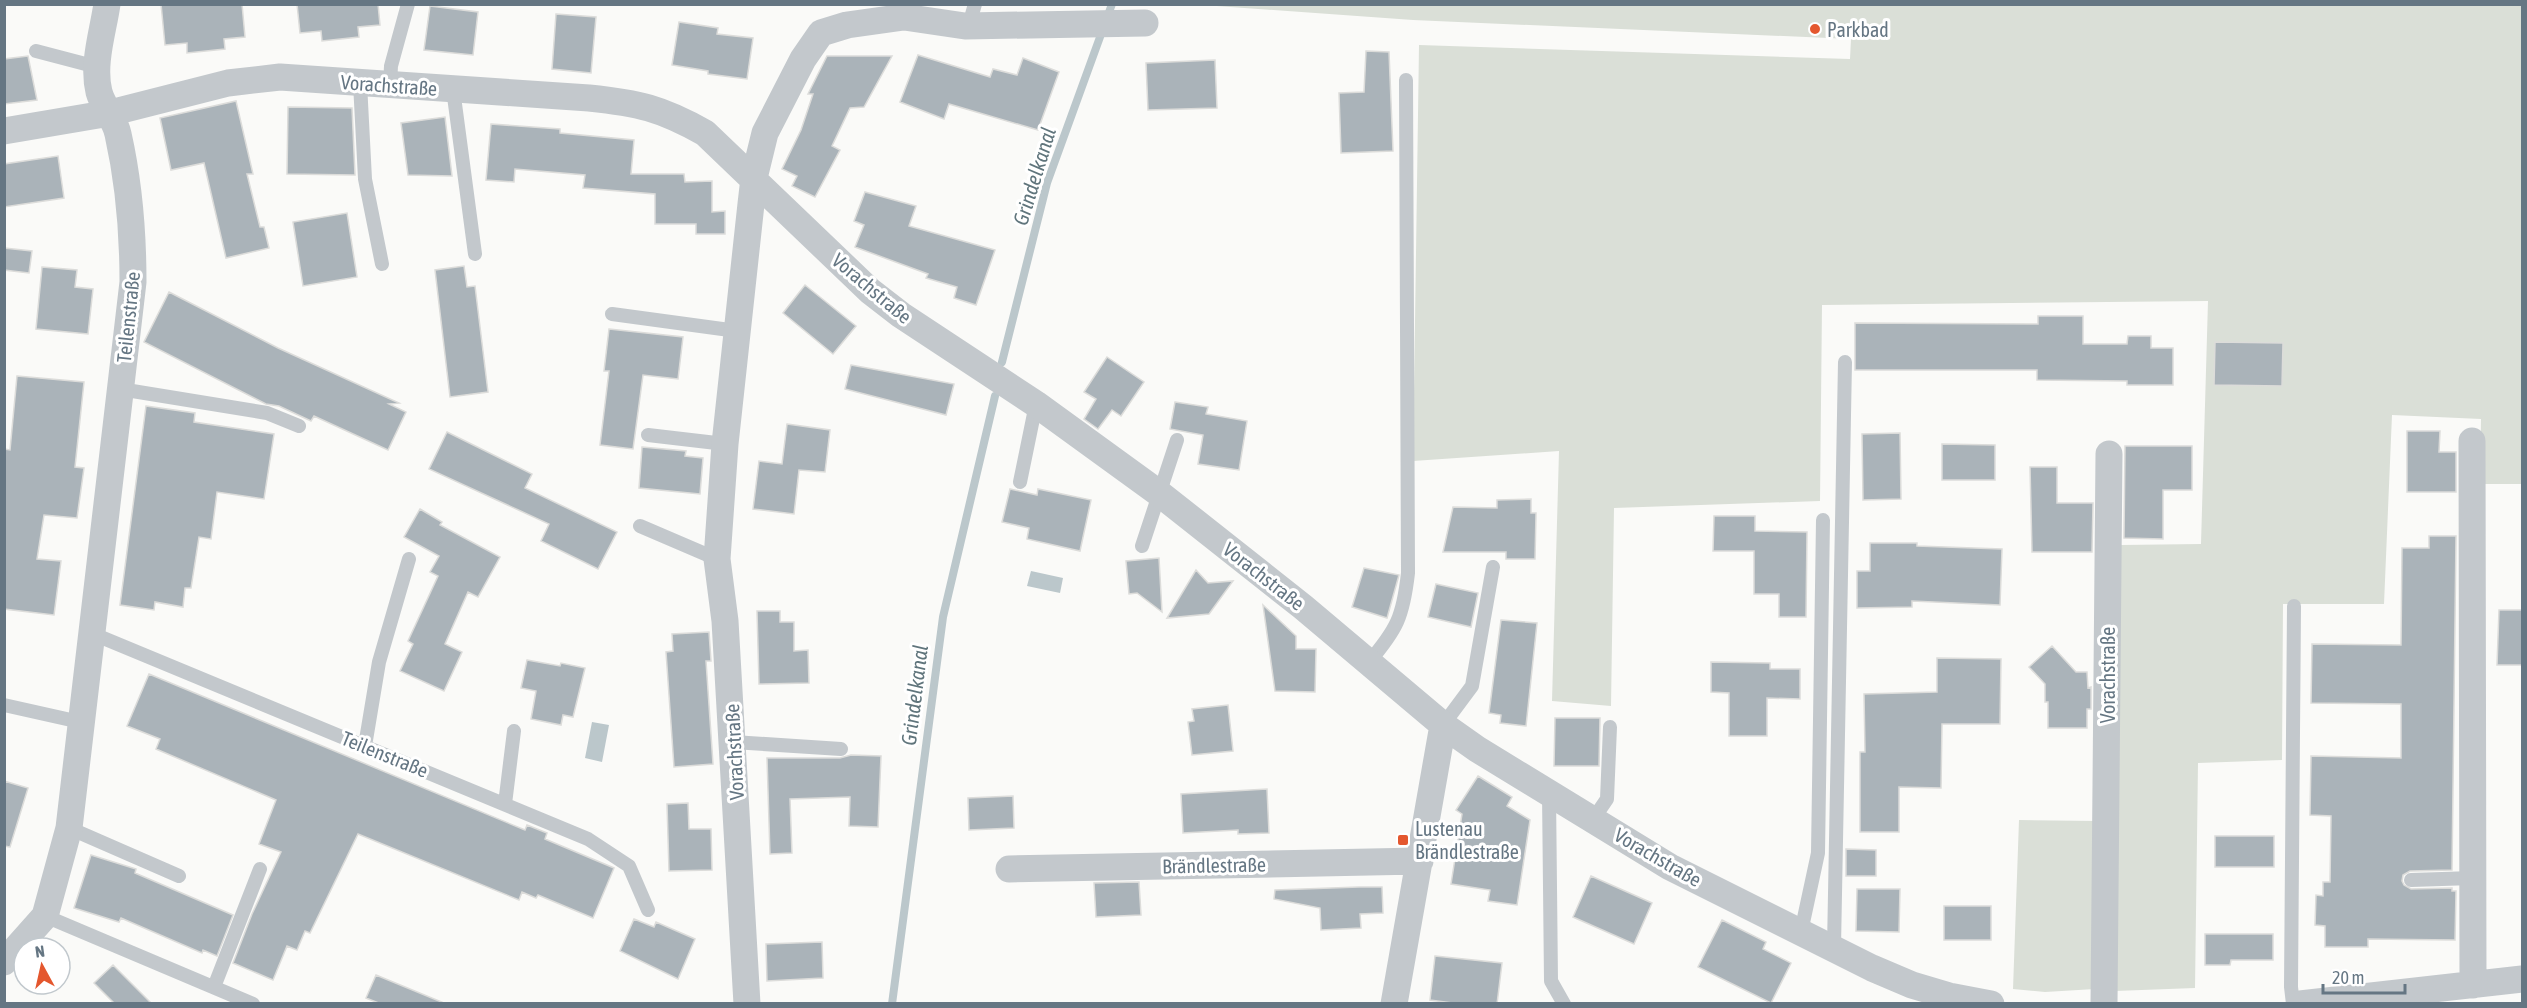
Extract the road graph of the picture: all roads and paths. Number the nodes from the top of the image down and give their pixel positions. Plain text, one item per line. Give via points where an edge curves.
1 (107, 4) edge
2 (408, 4) edge
3 (972, 15) edge
4 (1136, 24) dead end
5 (36, 51) dead end
6 (97, 67) junction
7 (1406, 80) dead end
8 (360, 83) junction
9 (390, 85) junction
10 (453, 89) junction
11 (110, 113) junction
12 (4, 131) edge
13 (754, 178) junction
14 (475, 254) dead end
15 (382, 264) dead end
16 (612, 314) dead end
17 (737, 331) junction
18 (1845, 362) dead end
19 (120, 389) junction
20 (1036, 404) junction
21 (299, 426) dead end
22 (648, 435) dead end
23 (1178, 441) dead end
24 (2472, 441) dead end
25 (725, 444) junction
26 (2109, 454) dead end
27 (1020, 482) dead end
28 (1160, 494) junction
29 (1823, 520) dead end
30 (640, 526) dead end
31 (1142, 546) dead end
32 (409, 559) dead end
33 (717, 559) junction
34 (1493, 567) dead end
35 (2294, 606) dead end
36 (91, 633) junction
37 (1369, 662) junction
38 (4, 705) edge
39 (80, 722) junction
40 (1443, 725) junction
41 (1610, 727) dead end
42 (514, 731) dead end
43 (733, 742) junction
44 (365, 746) junction
45 (841, 749) dead end
46 (1549, 791) junction
47 (505, 804) junction
48 (1594, 818) junction
49 (69, 828) junction
50 (1420, 861) junction
51 (260, 869) dead end
52 (1009, 869) dead end
53 (179, 876) dead end
54 (2474, 878) junction
55 (2411, 880) dead end
56 (648, 910) dead end
57 (45, 916) junction
58 (1802, 932) junction
59 (1834, 947) junction
60 (4, 962) edge
61 (2523, 979) edge
62 (2473, 985) junction
63 (214, 987) junction
64 (2428, 997) edge
65 (253, 1004) edge
66 (747, 1004) edge
67 (1394, 1004) edge
68 (1564, 1004) edge
69 (1991, 1004) edge
70 (2104, 1004) edge
71 (2293, 1004) edge
72 (2300, 1004) edge

1 - 6 street, Teilenstraße
2 - 9 lane via 391,66
3 - 4 street, Vorachstraße
3 - 13 street, Vorachstraße via 904,17 821,33 802,59 765,133
5 - 6 lane
6 - 11 street, Teilenstraße via 99,93
7 - 37 lane via 1408,573 1404,606 1390,637
8 - 9 street, Vorachstraße
8 - 11 street, Vorachstraße via 254,79
8 - 15 lane via 365,179
9 - 10 street, Vorachstraße
10 - 13 street, Vorachstraße via 639,104 675,116 705,133
10 - 14 lane
11 - 12 street, Vorachstraße
11 - 19 street, Teilenstraße via 118,132 133,235 133,282
13 - 17 street, Vorachstraße
13 - 20 street, Vorachstraße via 870,291
16 - 17 lane
17 - 25 street, Vorachstraße
18 - 59 lane
19 - 21 lane via 267,413
19 - 36 street, Teilenstraße
20 - 27 lane
20 - 28 street, Vorachstraße
22 - 25 lane
23 - 28 lane
24 - 54 street
25 - 33 street, Vorachstraße
26 - 70 street, Vorachstraße
28 - 31 lane
28 - 37 street, Vorachstraße
29 - 58 lane via 1818,853
30 - 33 lane
32 - 44 lane via 379,662
33 - 43 street, Vorachstraße
34 - 40 lane via 1472,686
35 - 71 lane
36 - 39 street, Teilenstraße
36 - 44 lane, Teilenstraße
37 - 40 street, Vorachstraße
38 - 39 lane
39 - 49 street, Teilenstraße
40 - 46 street, Vorachstraße
40 - 50 street
41 - 48 lane via 1607,799
42 - 47 lane
43 - 45 lane
43 - 66 street, Vorachstraße
44 - 47 lane, Teilenstraße
46 - 48 street, Vorachstraße
46 - 68 lane via 1551,981
47 - 56 lane, Teilenstraße via 588,839 629,866
48 - 58 street, Vorachstraße via 1670,867
49 - 53 lane
49 - 57 street, Teilenstraße
50 - 52 street, Brändlestraße
50 - 67 street
51 - 63 lane
54 - 55 lane
54 - 62 street
57 - 60 street, Teilenstraße
57 - 63 lane
58 - 59 street, Vorachstraße
59 - 69 street, Vorachstraße via 1912,985
61 - 62 street
62 - 64 street
63 - 65 lane
64 - 72 street

